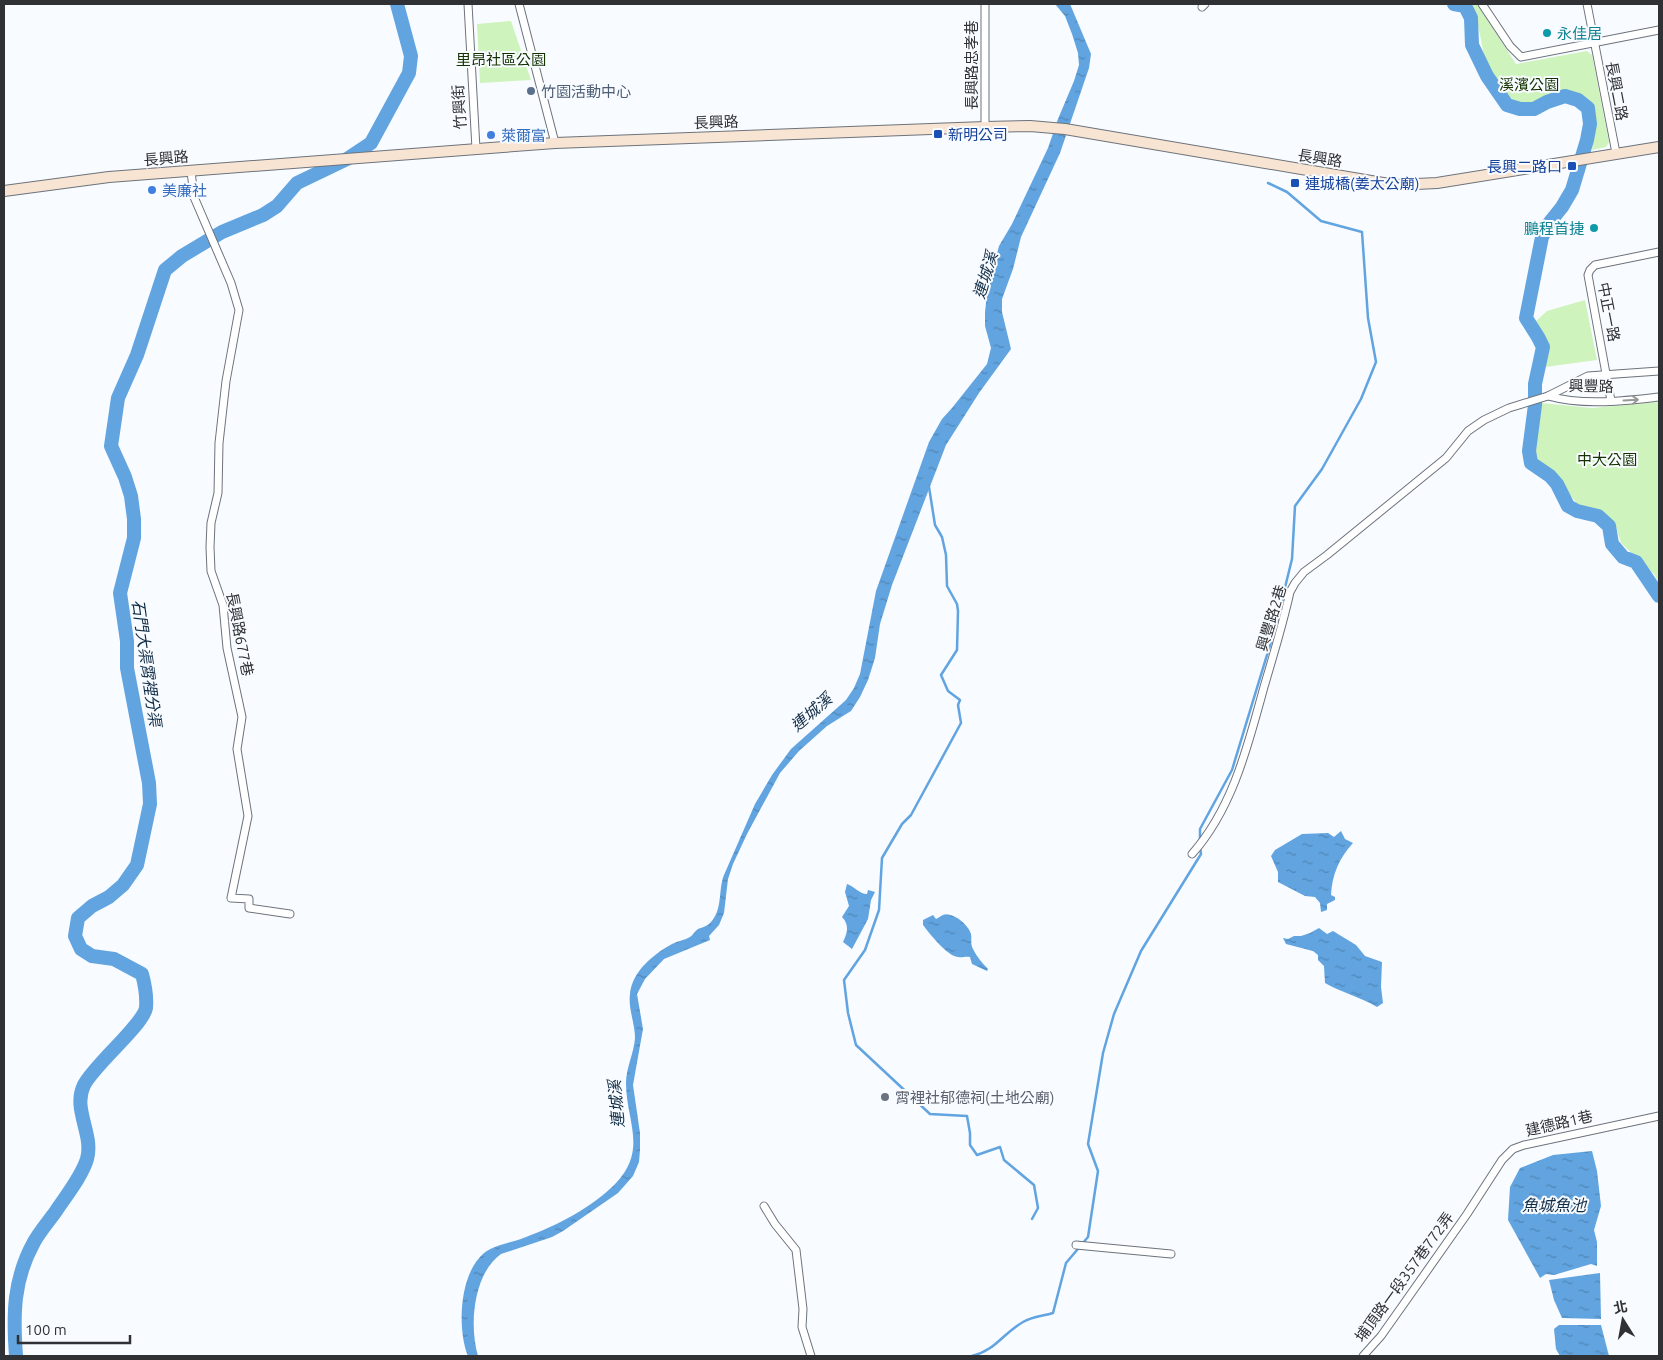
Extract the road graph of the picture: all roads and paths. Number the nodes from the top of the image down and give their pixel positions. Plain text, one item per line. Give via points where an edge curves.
1 (468, 4) edge
2 (518, 4) edge
3 (986, 4) edge
4 (1482, 4) edge
5 (1587, 4) edge
6 (1659, 30) edge
7 (1594, 42) junction
8 (985, 127) junction
9 (555, 143) junction
10 (1659, 146) edge
11 (476, 149) junction
12 (1616, 153) junction
13 (190, 171) junction
14 (4, 191) edge
15 (1659, 252) edge
16 (1659, 371) edge
17 (1607, 376) junction
18 (1544, 397) junction
19 (1659, 397) edge
20 (1611, 401) junction
21 (1192, 854) dead end
22 (290, 914) dead end
23 (1659, 1116) edge
24 (764, 1206) dead end
25 (1468, 1214) joint
26 (1076, 1244) dead end
27 (1171, 1254) dead end
28 (811, 1356) edge
29 (1362, 1356) edge

1 - 11 street, 竹興街
2 - 9 street
3 - 8 street, 長興路忠孝巷
4 - 7 street via 1510,46 1521,56
5 - 7 street, 長興二路
6 - 7 street
7 - 12 street, 長興二路
8 - 9 main road, 長興路
8 - 12 main road, 長興路 via 1062,129 1395,185 1437,183
9 - 11 main road, 長興路
10 - 12 main road
11 - 13 main road, 長興路
13 - 14 main road, 長興路 via 109,177
13 - 22 street, 長興路677巷 via 194,197 231,283 238,310 226,381 219,443 218,493 211,522 210,547 211,571 223,605 227,648 242,718 237,749 248,816 231,898 249,899 248,908
15 - 17 street, 中正一路 via 1595,265 1590,270 1589,283
16 - 17 street, 興豐路
17 - 18 street, 興豐路 via 1588,376
17 - 20 street, 中正一路
18 - 20 street, 興豐路
18 - 21 street, 興豐路2巷 via 1509,408 1468,431 1446,458 1304,572 1295,583 1250,740 1233,786 1203,842
20 -> 19 street, 興豐路
23 - 25 street, 建德路1巷 via 1513,1149 1502,1160
24 - 28 street via 796,1250 802,1327
25 - 29 street, 埔頂路一段357巷772弄 via 1381,1336
26 - 27 street

